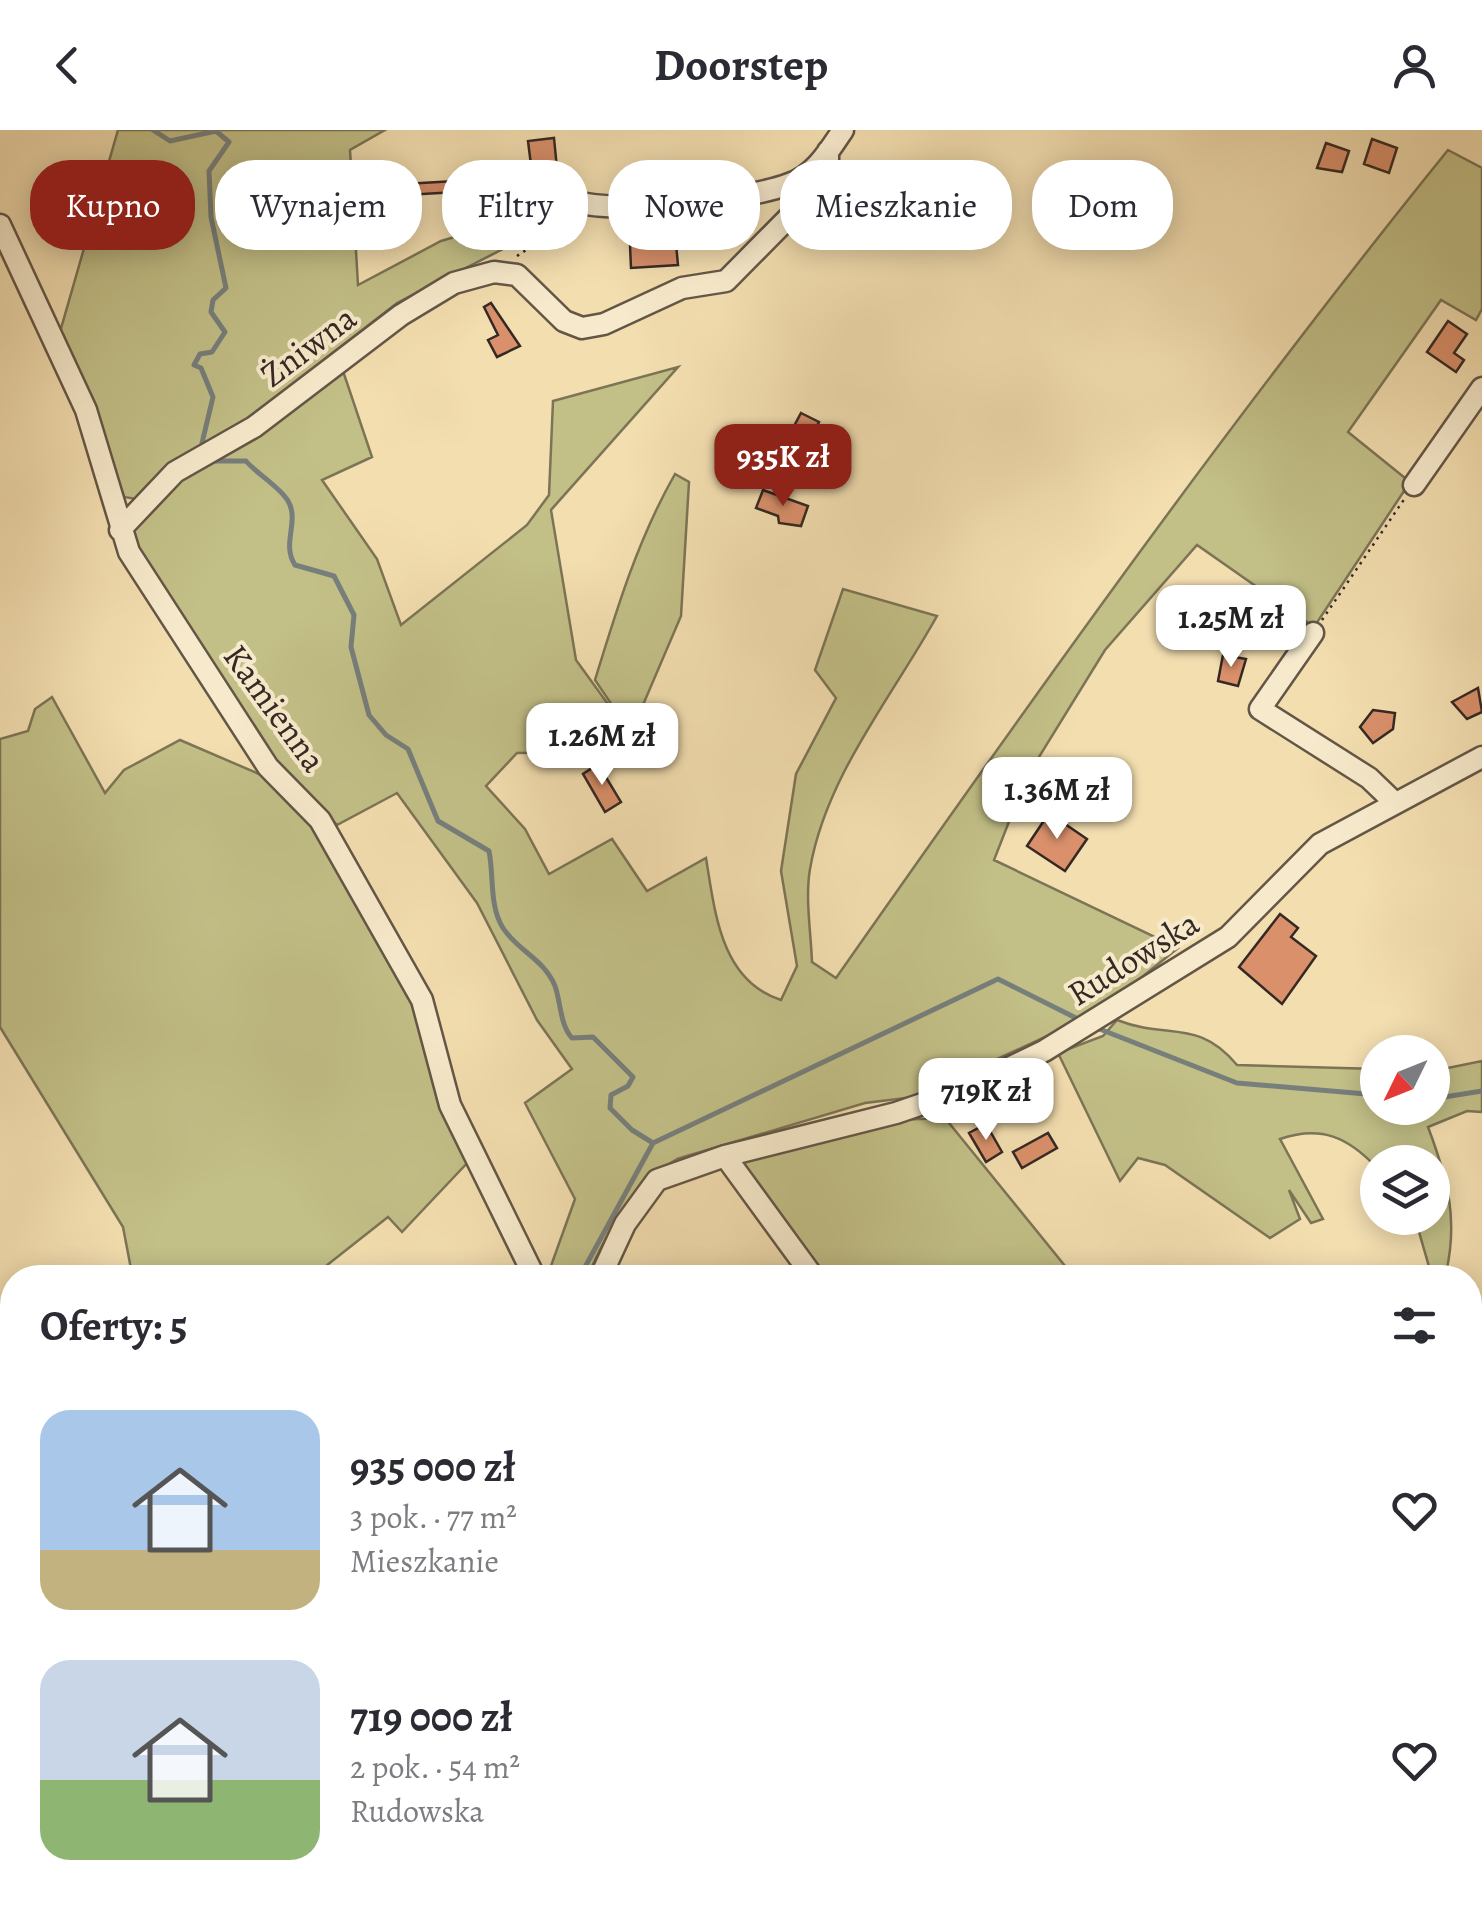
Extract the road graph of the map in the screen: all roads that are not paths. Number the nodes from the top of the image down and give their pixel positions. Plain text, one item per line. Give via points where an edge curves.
1 (843, 130) edge
2 (828, 152) junction
3 (588, 204) edge
4 (0, 225) edge
5 (1482, 388) edge
6 (1414, 484) road end
7 (120, 530) junction
8 (1313, 633) road end
9 (1482, 757) edge
10 (1394, 802) junction
11 (725, 1156) junction
12 (528, 1265) edge
13 (606, 1265) edge
14 (805, 1265) edge

1 - 2 street
2 - 3 street via 790,184 656,208
2 - 7 street, Żniwna via 816,190 726,281 682,288 593,326 564,321 517,275 494,272 454,282 254,427 175,472
4 - 7 street, Kamienna via 86,410
5 - 6 street
7 - 12 street, Kamienna via 268,767 320,820 422,1000 450,1105
8 - 10 street via 1260,708
9 - 10 street, Rudowska
10 - 11 street, Rudowska via 1302,858 1228,937 1044,1052 896,1113
11 - 13 street, Rudowska via 657,1180
11 - 14 street

